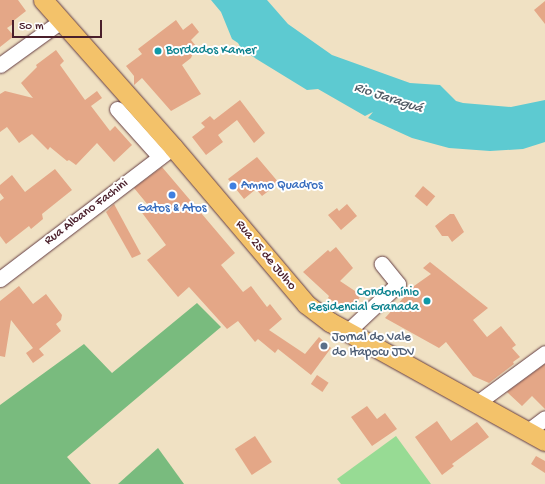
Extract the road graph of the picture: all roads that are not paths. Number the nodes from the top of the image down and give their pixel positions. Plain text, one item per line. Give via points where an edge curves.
1 (43, 0) edge
2 (61, 20) junction
3 (0, 65) edge
4 (117, 109) dead end
5 (167, 152) junction
6 (382, 264) dead end
7 (0, 279) edge
8 (347, 332) junction
9 (545, 353) edge
10 (477, 403) junction
11 (545, 418) edge
12 (528, 431) junction
13 (545, 441) edge

1 - 2 main road, Rua 25 de Julho
2 - 3 street
2 - 5 main road, Rua 25 de Julho
4 - 5 street
5 - 7 street, Rua Albano Fachini
5 - 8 main road, Rua 25 de Julho via 306,304
6 - 8 street via 398,284
8 - 10 main road, Rua 25 de Julho
9 - 10 street
10 - 12 main road, Rua 25 de Julho
11 - 12 street
12 - 13 main road, Rua 25 de Julho

